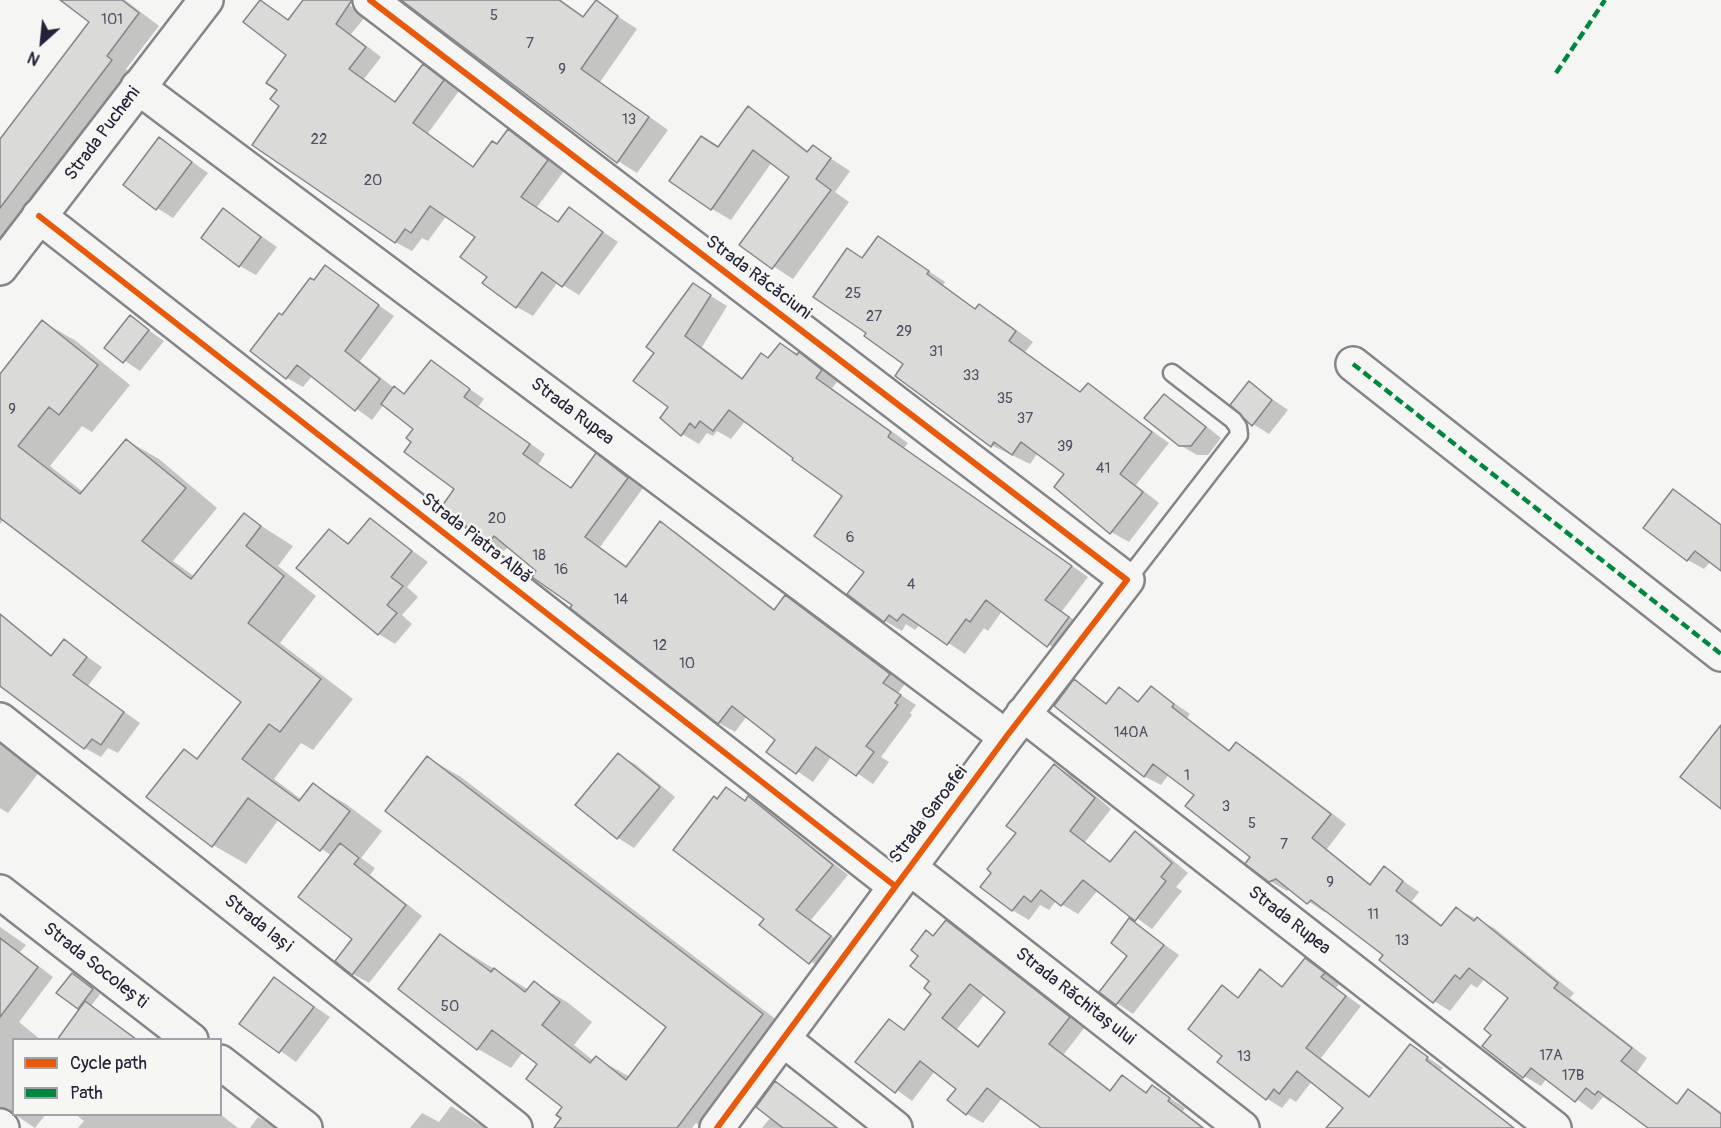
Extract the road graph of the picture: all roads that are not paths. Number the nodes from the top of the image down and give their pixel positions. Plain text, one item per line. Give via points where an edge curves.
1 (206, 0) edge
2 (370, 0) edge
3 (138, 87) junction
4 (39, 216) junction
5 (0, 268) edge
6 (1353, 364) dead end
7 (1172, 373) dead end
8 (1127, 580) junction
9 (1721, 654) edge
10 (0, 720) edge
11 (1015, 725) junction
12 (902, 877) junction
13 (0, 892) edge
14 (188, 1038) edge
15 (783, 1038) junction
16 (222, 1064) edge
17 (305, 1128) edge
18 (515, 1128) edge
19 (717, 1128) edge
20 (895, 1128) edge
21 (1242, 1128) edge
22 (1554, 1128) edge

1 - 3 street, Strada Pucheni
2 - 8 street, Strada Răcăciuni
3 - 4 street, Strada Pucheni
3 - 11 street, Strada Rupea
4 - 5 street, Strada Pucheni
4 - 12 street, Strada Piatra Albă
6 - 9 street
7 - 8 lane via 1233,420 1239,435
8 - 11 street, Strada Garoafei
10 - 18 street, Strada Iași
11 - 12 street, Strada Garoafei
11 - 22 street, Strada Rupea
12 - 15 street, Strada Garoafei
12 - 21 street, Strada Răchitașului
13 - 14 street, Strada Socolești
15 - 19 street, Strada Garoafei
15 - 20 street
16 - 17 street

